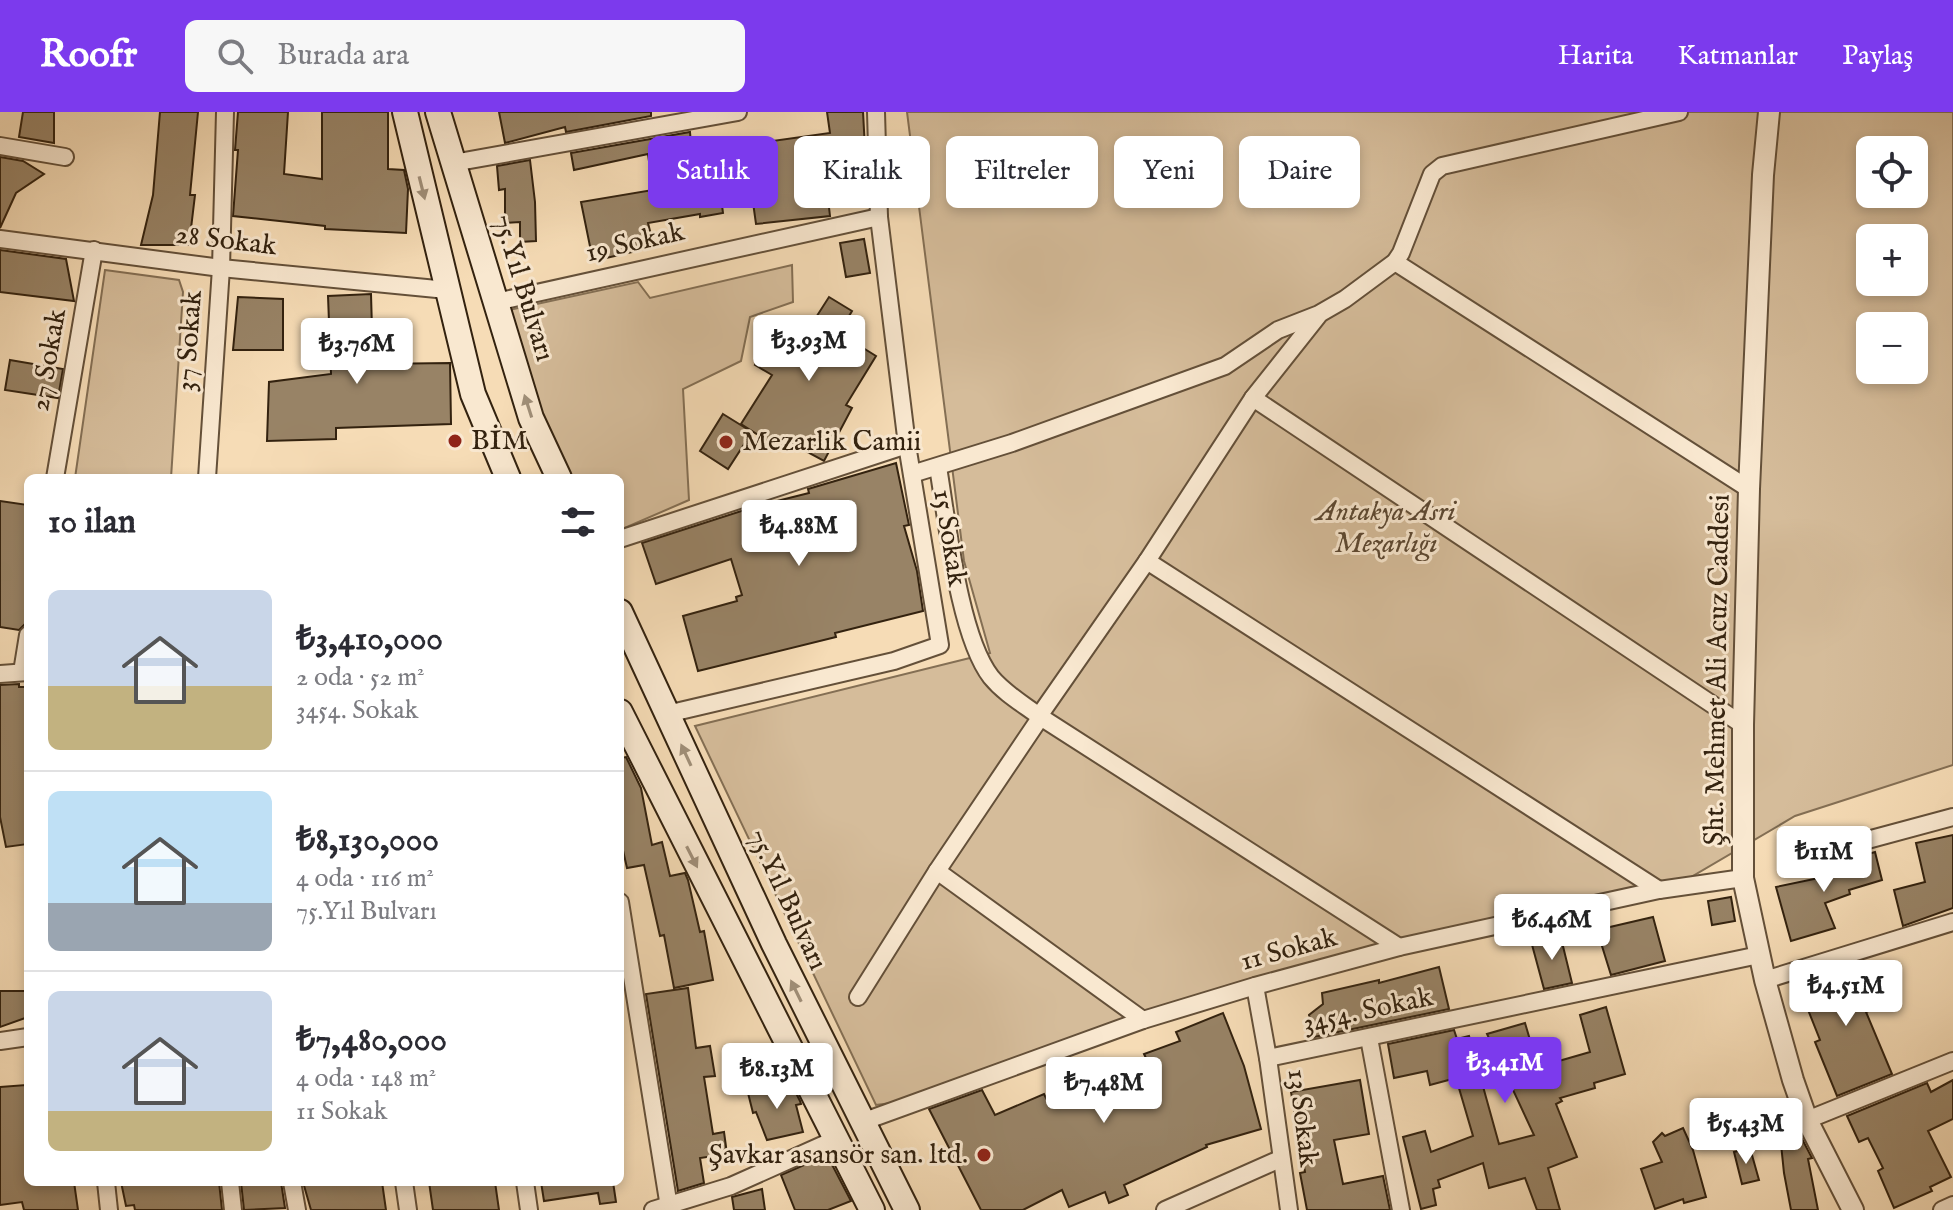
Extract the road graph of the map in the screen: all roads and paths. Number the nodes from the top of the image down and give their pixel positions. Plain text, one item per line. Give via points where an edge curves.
1 (225, 112) edge
2 (405, 112) edge
3 (438, 112) edge
4 (738, 112) edge
5 (876, 112) edge
6 (1679, 112) edge
7 (1769, 112) edge
8 (0, 146) edge
9 (65, 157) dead end
10 (453, 163) junction
11 (879, 217) junction
12 (0, 239) edge
13 (94, 250) junction
14 (1395, 262) junction
15 (221, 268) junction
16 (447, 290) junction
17 (496, 302) junction
18 (1319, 314) junction
19 (1253, 398) junction
20 (907, 445) junction
21 (938, 467) junction
22 (56, 474) edge
23 (207, 474) edge
24 (506, 474) edge
25 (557, 474) edge
26 (912, 474) junction
27 (1749, 489) junction
28 (624, 538) edge
29 (1147, 561) junction
30 (624, 621) edge
31 (24, 672) edge
32 (0, 674) edge
33 (667, 714) junction
34 (1039, 716) junction
35 (1743, 725) junction
36 (624, 729) edge
37 (629, 751) edge
38 (1953, 817) edge
39 (1860, 842) dead end
40 (937, 871) junction
41 (1743, 878) junction
42 (1659, 890) junction
43 (1953, 922) edge
44 (624, 932) edge
45 (1399, 947) junction
46 (1759, 955) junction
47 (1765, 980) junction
48 (1255, 986) junction
49 (858, 997) dead end
50 (1143, 1020) junction
51 (24, 1038) edge
52 (1369, 1038) junction
53 (0, 1041) edge
54 (1268, 1058) junction
55 (1953, 1061) edge
56 (1807, 1120) junction
57 (862, 1122) junction
58 (836, 1139) junction
59 (1280, 1159) junction
60 (106, 1186) edge
61 (230, 1186) edge
62 (293, 1186) edge
63 (405, 1186) edge
64 (526, 1186) edge
65 (1953, 1205) edge
66 (661, 1209) edge
67 (109, 1210) edge
68 (233, 1210) edge
69 (297, 1210) edge
70 (408, 1210) edge
71 (529, 1210) edge
72 (872, 1210) edge
73 (907, 1210) edge
74 (1165, 1210) edge
75 (1289, 1210) edge
76 (1401, 1210) edge
77 (1853, 1210) edge
78 (1942, 1210) edge

1 - 15 street, 37 Sokak
2 -> 16 main road
3 - 10 main road, 75.Yıl Bulvarı
4 - 10 street
5 - 11 street, 15 Sokak
6 - 14 street via 1442,166 1432,174
7 - 27 street, Şht. Mehmet Ali Acuz Caddesi
8 - 9 street
10 - 17 main road, 75.Yıl Bulvarı
11 - 17 street, 19 Sokak
11 - 20 street, 15 Sokak
12 - 13 street, 28 Sokak
13 - 15 street, 28 Sokak
13 - 22 street, 27 Sokak
14 - 18 street
14 - 27 street
15 - 16 street, 28 Sokak
15 - 23 street, 37 Sokak
16 - 24 main road via 473,394
25 -> 17 main road, 75.Yıl Bulvarı via 531,418
18 - 19 street
18 - 21 street via 1278,330 1225,366
19 - 29 street
19 - 35 street
20 - 26 street, 15 Sokak
20 - 28 street
21 - 26 street
21 - 34 street via 959,591 978,654 990,676
26 - 33 street, 15 Sokak via 940,645 894,661
27 - 35 street, Şht. Mehmet Ali Acuz Caddesi
29 - 34 street
29 - 42 street
30 - 33 main road, 75.Yıl Bulvarı
31 - 32 street
57 -> 33 main road, 75.Yıl Bulvarı
34 - 40 street
34 - 45 street
35 - 41 street, Şht. Mehmet Ali Acuz Caddesi
36 - 37 main road
37 -> 58 main road
38 - 39 street
40 - 49 street
40 - 50 street
41 - 42 street, 11 Sokak
41 - 46 street, Şht. Mehmet Ali Acuz Caddesi
42 - 45 street, 11 Sokak
43 - 47 street
44 - 66 street
45 - 48 street, 11 Sokak
46 - 47 street, Şht. Mehmet Ali Acuz Caddesi
46 - 52 street, 3454. Sokak
47 - 56 street, Şht. Mehmet Ali Acuz Caddesi
48 - 50 street, 11 Sokak
48 - 54 street, 13 Sokak
50 - 57 street, 11 Sokak
51 - 53 street
52 - 54 street, 3454. Sokak
52 - 76 street
54 - 59 street, 13 Sokak
55 - 56 street
56 - 77 street, Şht. Mehmet Ali Acuz Caddesi
57 - 73 main road, 75.Yıl Bulvarı
58 - 66 street via 731,1186
58 - 72 main road
59 - 74 street
59 - 75 street, 13 Sokak
60 - 67 street
61 - 68 street
62 - 69 street
63 - 70 street
64 - 71 street
65 - 78 street

